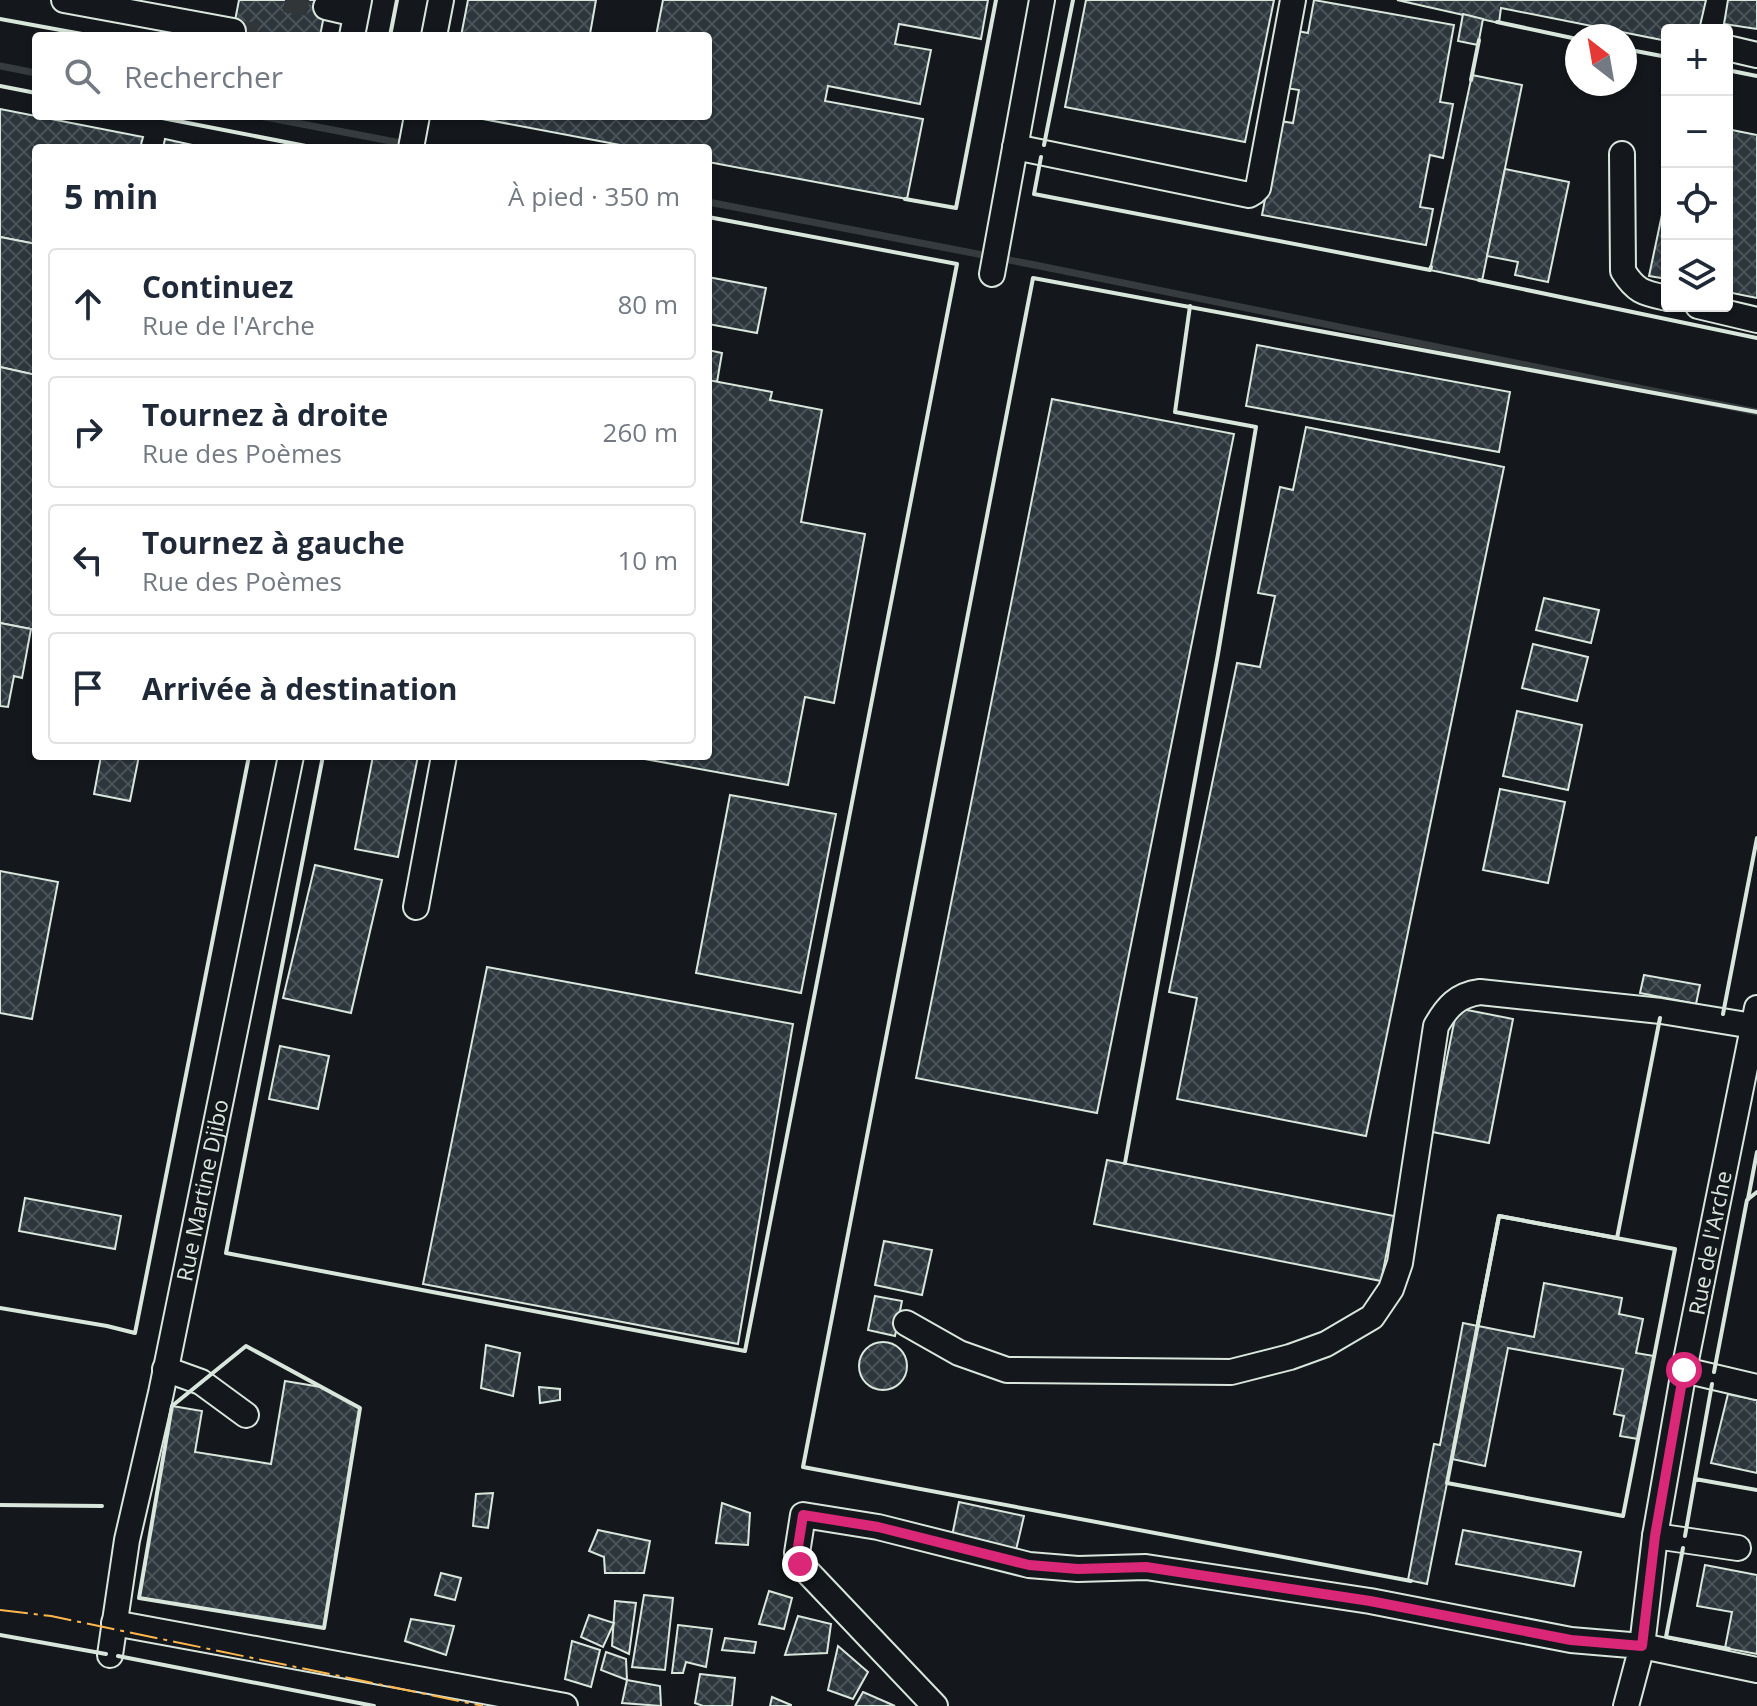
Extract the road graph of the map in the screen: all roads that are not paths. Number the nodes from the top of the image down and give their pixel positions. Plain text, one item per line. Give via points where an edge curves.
1 (64, 0) edge
2 (441, 0) edge
3 (1042, 0) edge
4 (1293, 0) edge
5 (326, 7) dead end
6 (355, 17) edge
7 (233, 31) dead end
8 (435, 32) edge
9 (1733, 49) edge
10 (1757, 55) edge
11 (417, 120) edge
12 (412, 144) edge
13 (1015, 147) junction
14 (1622, 154) dead end
15 (992, 274) dead end
16 (1661, 297) edge
17 (1723, 312) edge
18 (1757, 320) edge
19 (290, 760) edge
20 (443, 760) edge
21 (416, 907) dead end
22 (1755, 1017) edge
23 (906, 1323) dead end
24 (165, 1369) junction
25 (1684, 1370) junction
26 (1757, 1387) edge
27 (246, 1415) dead end
28 (1655, 1536) junction
29 (1738, 1548) dead end
30 (114, 1623) junction
31 (1642, 1646) junction
32 (110, 1655) dead end
33 (1757, 1670) edge
34 (565, 1706) edge
35 (935, 1706) edge
36 (1626, 1706) edge

1 - 7 street
2 - 8 street
3 - 13 street
4 - 13 street via 1258,188 1252,194
5 - 6 street
9 - 10 street
11 - 12 street
13 - 15 street
14 - 16 street via 1623,271 1641,292
17 - 18 street
19 - 24 street, Rue Martine Djibo
20 - 21 street
22 - 23 street via 1480,992 1457,999 1436,1026 1400,1263 1391,1289 1372,1317 1326,1344 1290,1357 1231,1372 1007,1370 959,1353
22 - 25 street, Rue de l'Arche
24 - 27 street via 201,1382
24 - 30 street, Rue Martine Djibo
25 - 26 street
25 - 28 street, Rue de l'Arche
28 - 29 street
28 - 31 street, Rue de l'Arche
30 - 32 street, Rue Martine Djibo
30 - 34 street
31 - 33 street
31 - 35 street via 1571,1640 1370,1601 1146,1567 1029,1565 878,1527 803,1515 800,1564
31 - 36 street, Rue de l'Arche

